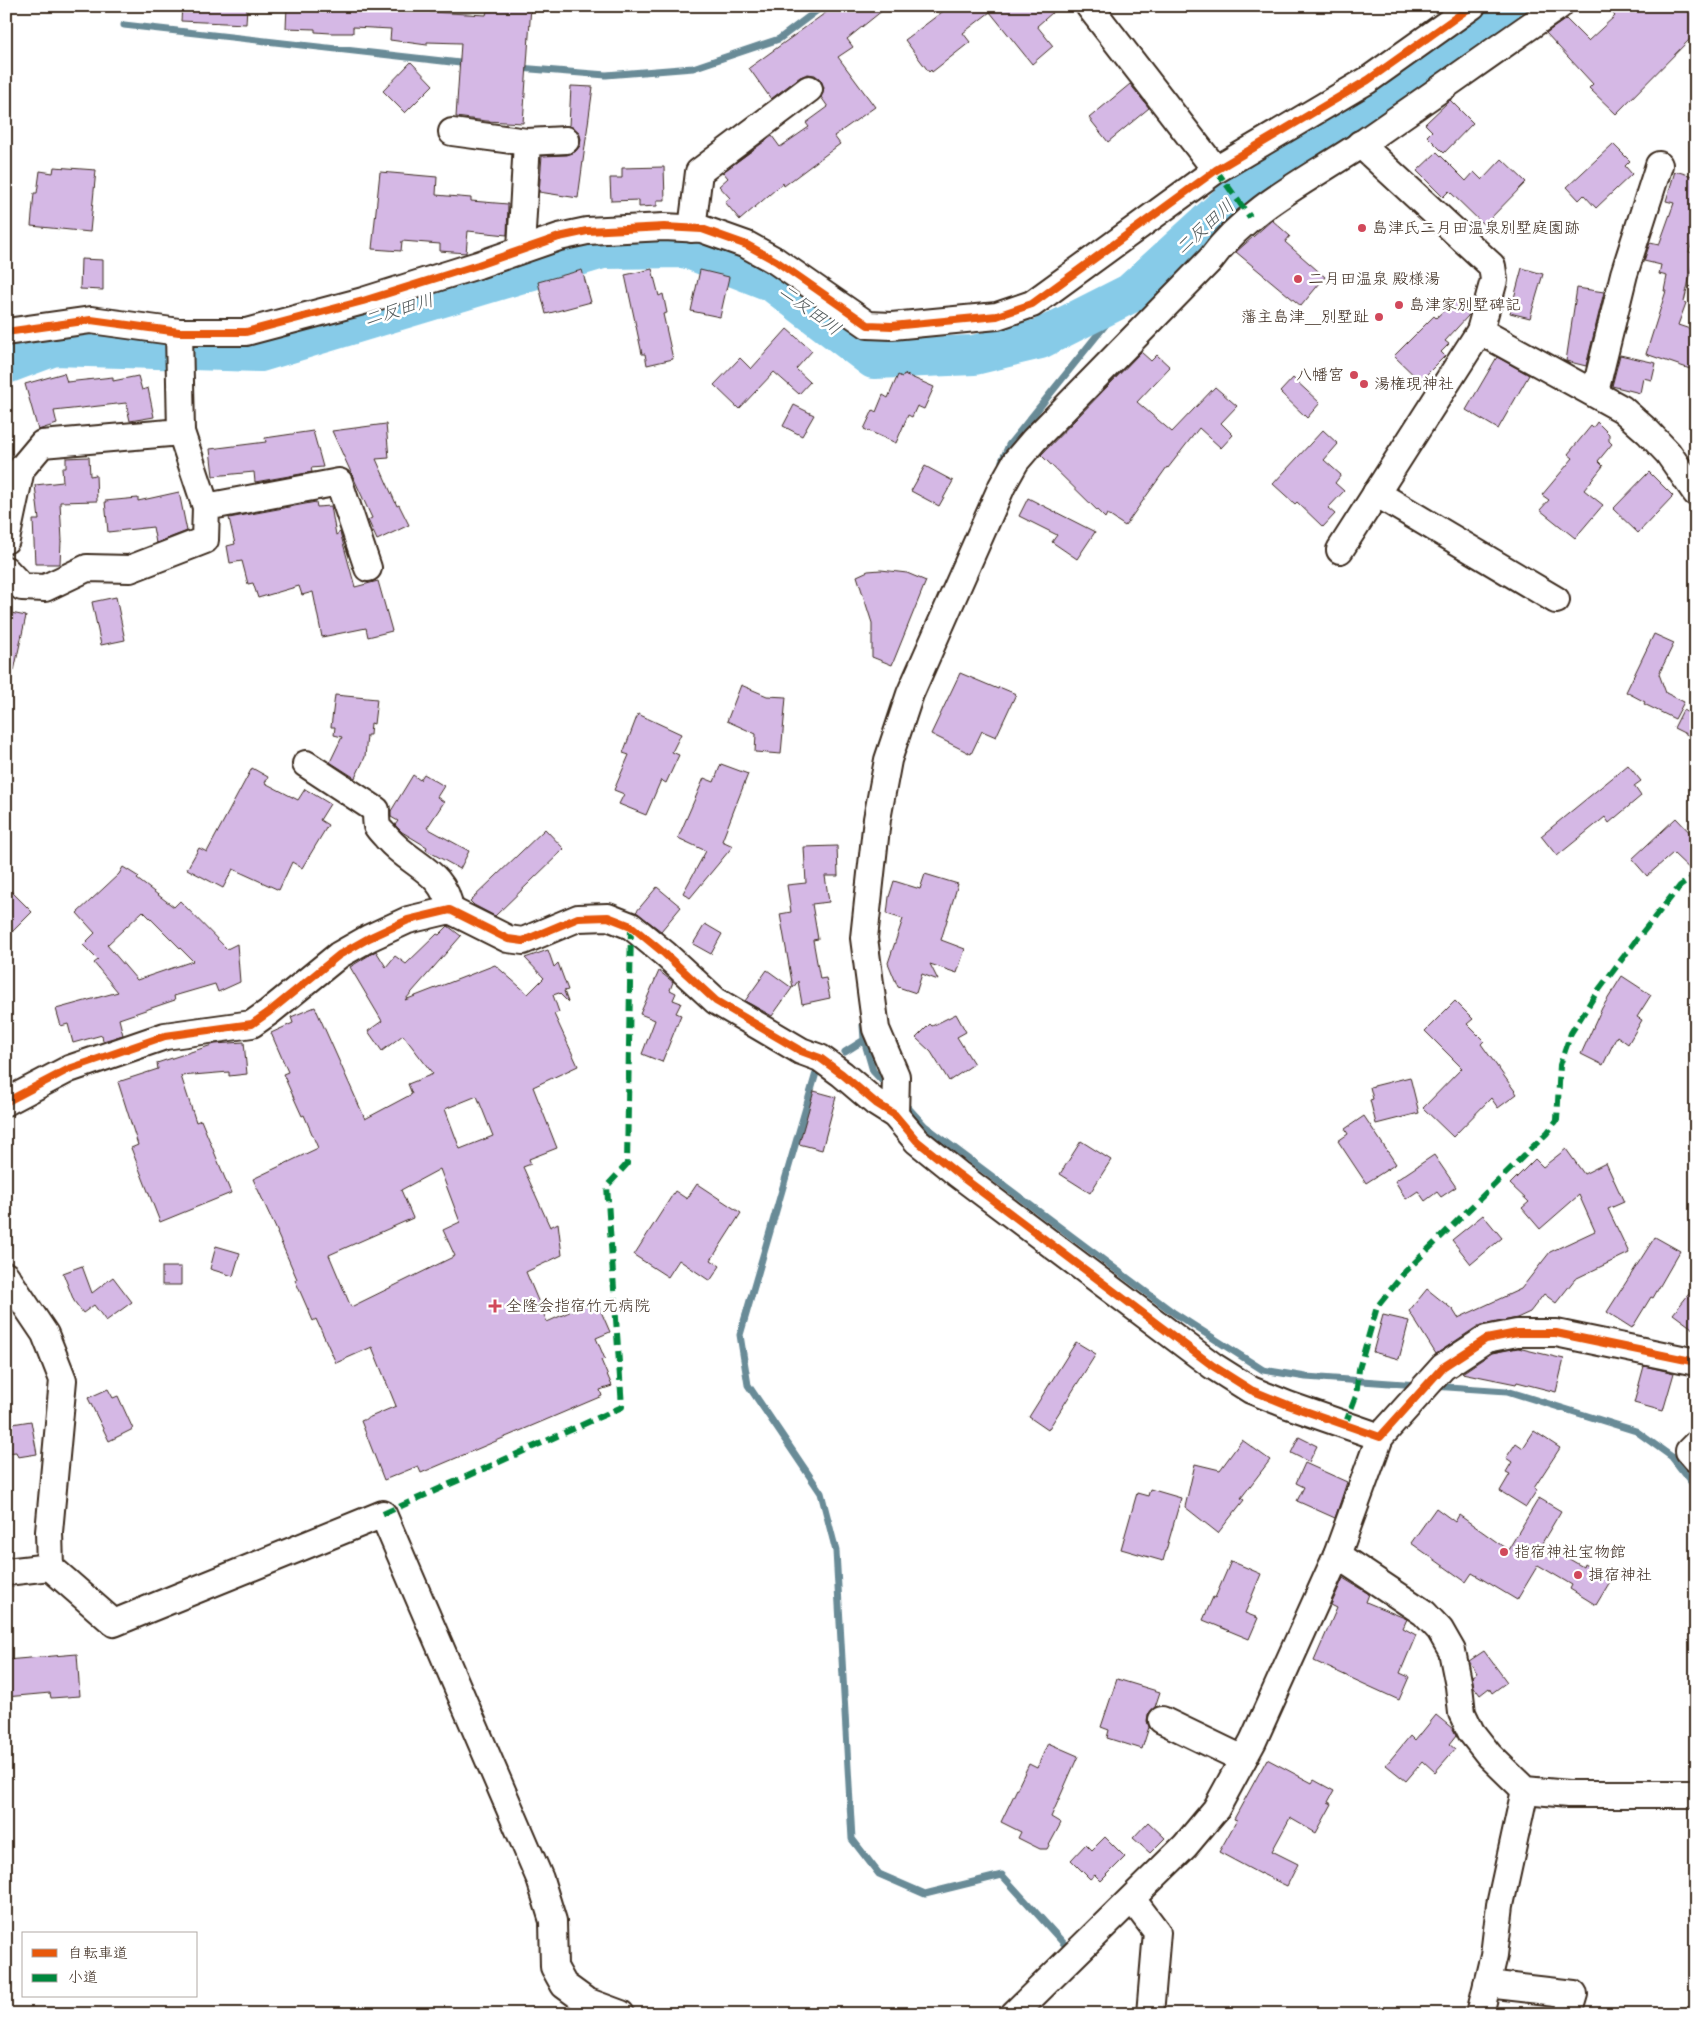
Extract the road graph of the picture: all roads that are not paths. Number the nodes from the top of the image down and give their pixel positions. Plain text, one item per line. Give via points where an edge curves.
1 (1089, 6) edge
2 (1472, 6) edge
3 (1559, 6) edge
4 (809, 89) dead end
5 (452, 132) dead end
6 (566, 140) dead end
7 (527, 142) junction
8 (1360, 144) junction
9 (1658, 166) dead end
10 (1216, 170) junction
11 (692, 229) junction
12 (521, 248) junction
13 (1480, 331) junction
14 (6, 332) edge
15 (179, 332) junction
16 (1595, 392) junction
17 (180, 432) junction
18 (1376, 493) junction
19 (1696, 493) edge
20 (206, 507) junction
21 (6, 540) edge
22 (1340, 550) dead end
23 (368, 568) dead end
24 (6, 570) edge
25 (1556, 600) dead end
26 (306, 764) dead end
27 (450, 910) junction
28 (6, 1102) edge
29 (895, 1115) junction
30 (6, 1276) edge
31 (1696, 1362) edge
32 (1380, 1437) junction
33 (1696, 1444) edge
34 (1696, 1459) edge
35 (1337, 1555) junction
36 (50, 1567) junction
37 (6, 1572) edge
38 (1162, 1720) dead end
39 (1243, 1759) junction
40 (1525, 1790) junction
41 (1696, 1794) edge
42 (1132, 1899) junction
43 (1487, 1984) junction
44 (620, 2014) edge
45 (1014, 2014) edge
46 (1150, 2014) edge
47 (1480, 2014) edge
48 (1568, 2014) edge

1 - 10 street
2 - 10 street via 1368,80
3 - 8 street
4 - 11 street via 699,172
5 - 7 street
6 - 7 street
7 - 12 street
8 - 13 street via 1492,266 1494,280
8 - 29 street via 1250,217 1233,232 1211,260 1034,440 1016,461 1002,486 910,694 888,760 877,819 864,938 876,1029 896,1076
9 - 16 street via 1624,274
10 - 11 street via 1032,304 997,316 892,326 868,325 776,261 747,245 702,229
11 - 12 street via 664,227 588,231
12 - 15 street via 363,301 246,332
13 - 16 street
13 - 18 street
14 - 15 street via 91,320
15 - 17 street
16 - 19 street via 1622,409 1648,432 1668,453
17 - 20 street
17 - 21 street via 42,444 21,469
18 - 22 street
18 - 25 street
20 - 23 street via 339,482
20 - 24 street via 205,540 130,569 87,568 45,588 22,587
26 - 27 street via 376,810 377,826 393,845 443,886
27 - 28 street via 408,920 369,938 339,956 252,1024 165,1036 69,1069
27 - 29 street via 501,936 523,941 578,918 608,917 631,926 716,1001 801,1051 820,1058
29 - 32 street via 917,1141 1213,1366 1250,1390
30 - 36 street via 45,1334 63,1380 49,1532
31 - 32 street via 1556,1333 1517,1332 1486,1339 1443,1367
32 - 35 street
33 - 34 street via 1689,1451
35 - 39 street
35 - 40 street via 1424,1613 1440,1630 1452,1651 1462,1712 1471,1732 1489,1756
36 - 37 street
36 - 44 street via 114,1623 383,1514 540,1879 553,1921 554,1967 564,1985 586,2001
38 - 39 street
39 - 42 street via 1216,1809 1185,1846
40 - 41 street via 1568,1794
40 - 43 street
42 - 45 street
42 - 46 street via 1157,1932
43 - 47 street
43 - 48 street via 1574,1994

